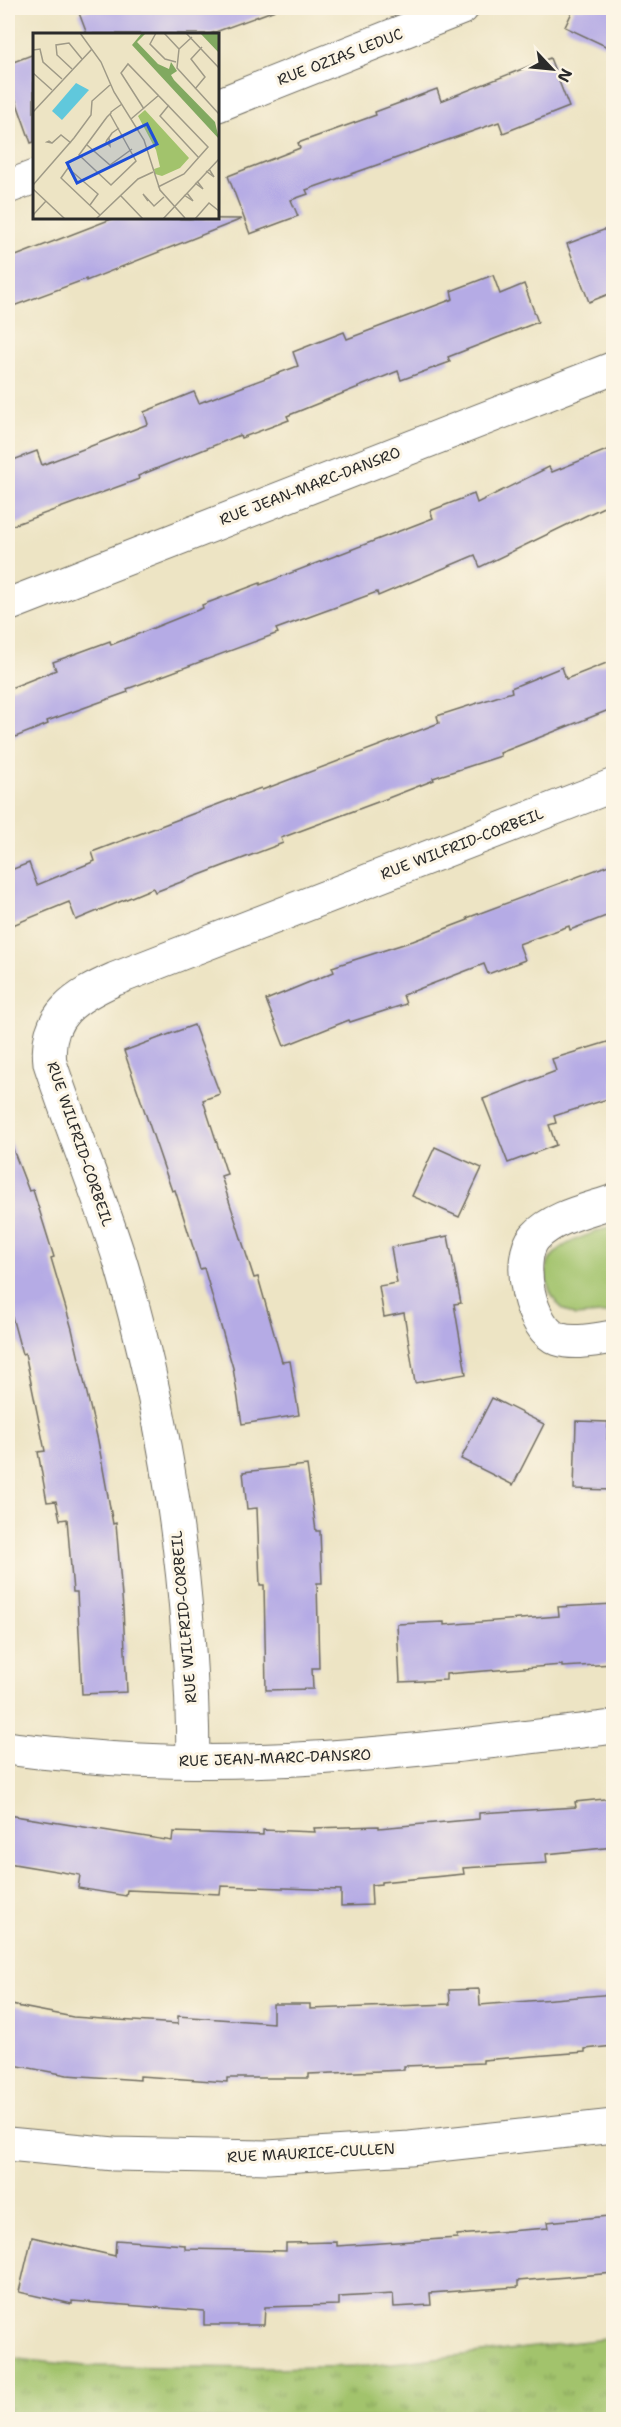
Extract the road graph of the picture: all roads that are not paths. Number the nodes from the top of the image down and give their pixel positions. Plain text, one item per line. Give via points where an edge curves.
1 (462, 8) edge
2 (219, 105) edge
3 (33, 177) edge
4 (8, 187) edge
5 (614, 368) edge
6 (8, 605) edge
7 (614, 785) edge
8 (614, 1200) edge
9 (614, 1337) edge
10 (614, 1727) edge
11 (8, 1748) edge
12 (193, 1761) junction
13 (614, 2126) edge
14 (8, 2144) edge

1 - 2 street, RUE OZIAS LEDUC
3 - 4 street
5 - 6 street, RUE JEAN-MARC-DANSRO
7 - 12 street, RUE WILFRID-CORBEIL via 115,979 71,1004 54,1025 48,1049 50,1063 120,1262 161,1429 181,1572
8 - 9 street via 544,1228 530,1242 524,1261 534,1308 549,1334 565,1341
10 - 12 street, RUE JEAN-MARC-DANSRO via 341,1758
11 - 12 street, RUE JEAN-MARC-DANSRO via 113,1759
13 - 14 street, RUE MAURICE-CULLEN via 410,2148 268,2157 114,2154

